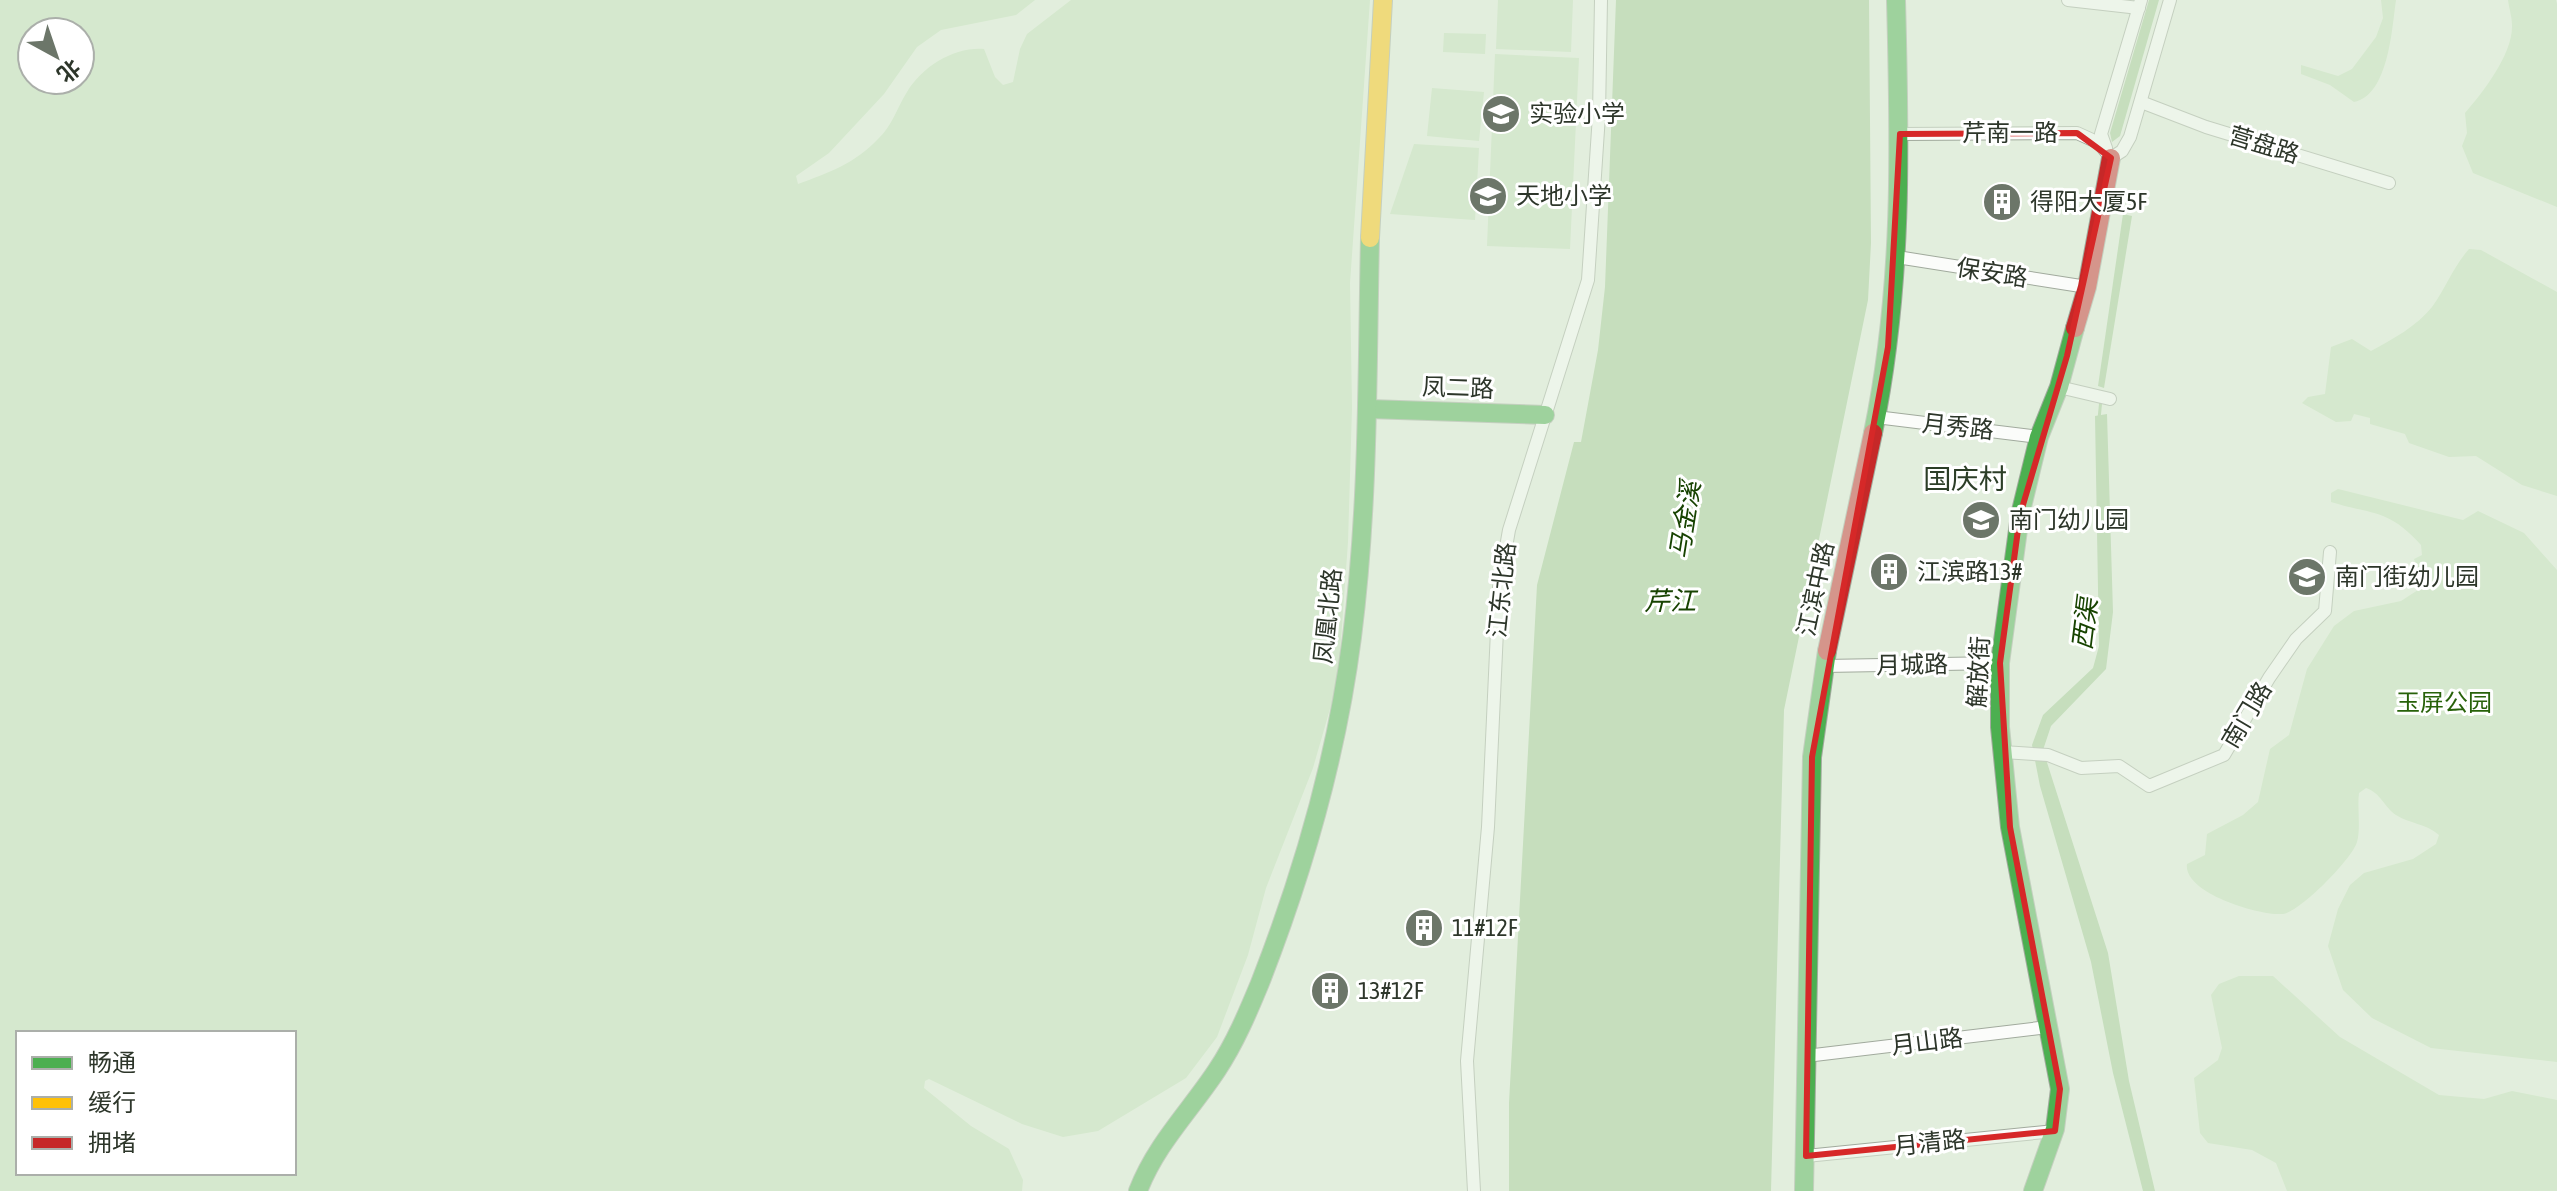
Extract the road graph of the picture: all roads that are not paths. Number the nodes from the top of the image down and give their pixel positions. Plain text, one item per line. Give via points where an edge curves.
1 (1383, 0) edge
2 (1601, 0) edge
3 (1896, 0) edge
4 (2068, 0) edge
5 (2170, 0) edge
6 (2140, 4) edge
7 (2141, 102) junction
8 (1900, 134) junction
9 (2111, 158) junction
10 (2389, 183) dead end
11 (1897, 257) junction
12 (2087, 287) junction
13 (2059, 387) junction
14 (2110, 399) dead end
15 (1369, 409) junction
16 (1545, 415) junction
17 (1876, 417) junction
18 (2039, 437) junction
19 (2330, 552) dead end
20 (2000, 663) junction
21 (1824, 666) junction
22 (2003, 752) junction
23 (2048, 1027) junction
24 (1806, 1056) junction
25 (2055, 1131) junction
26 (1806, 1156) junction
27 (1138, 1191) edge
28 (1474, 1191) edge
29 (1804, 1191) edge
30 (2033, 1191) edge

1 - 15 street, 凤凰北路 via 1370,220
2 - 16 street, 江东北路 via 1588,280
3 - 8 street, 江滨中路
4 - 6 street
5 - 7 street, 解放街
6 - 9 street, 解放街 via 2101,134
7 - 9 street, 解放街 via 2127,144
7 - 10 street, 营盘路
8 - 9 street, 芹南一路 via 2077,133 2099,143
8 - 11 street, 江滨中路
9 - 12 street, 解放街
11 - 12 street, 保安路
11 - 17 street, 江滨中路
12 - 13 street, 解放街
13 - 14 street
13 - 18 street, 解放街
15 - 16 street, 凤二路
15 - 27 street, 凤凰北路 via 1349,651 1325,775 1252,1003 1211,1080 1148,1167
16 - 28 street, 江东北路 via 1509,530 1499,587 1488,827 1467,1061
17 - 18 street, 月秀路
17 - 21 street, 江滨中路
18 - 20 street, 解放街 via 2020,515
19 - 22 street, 南门路 via 2325,611 2296,639 2220,759 2149,786 2119,766 2081,768 2048,755
20 - 21 street, 月城路
20 - 22 street, 解放街
21 - 24 street, 江滨中路 via 1811,759
22 - 23 street, 解放街 via 2010,827
23 - 24 street, 月山路
23 - 25 street, 解放街 via 2060,1089
24 - 26 street, 江滨中路
25 - 26 street, 月清路
25 - 30 street, 解放街
26 - 29 street, 江滨中路

